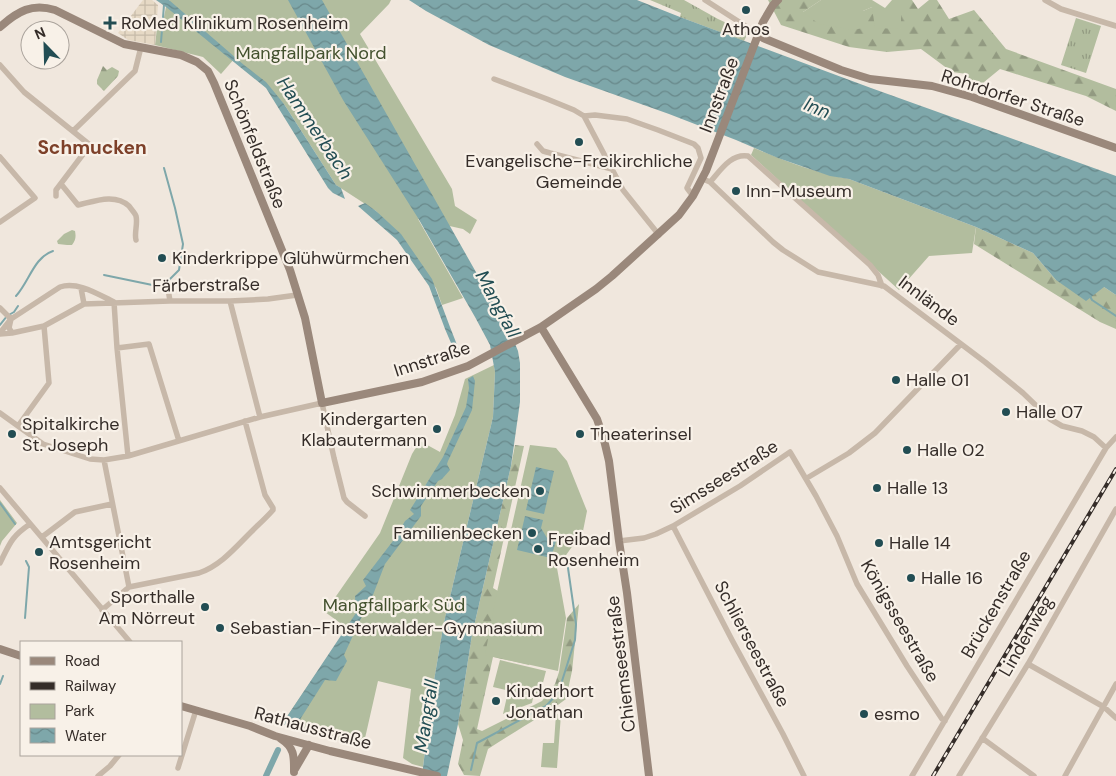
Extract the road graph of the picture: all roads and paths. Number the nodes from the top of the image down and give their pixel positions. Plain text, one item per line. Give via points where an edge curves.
1 (706, 0) edge
2 (778, 0) edge
3 (1045, 0) edge
4 (42, 4) edge
5 (0, 26) edge
6 (1116, 26) edge
7 (758, 34) junction
8 (141, 47) junction
9 (0, 64) edge
10 (494, 79) dead end
11 (584, 116) junction
12 (73, 131) junction
13 (538, 144) dead end
14 (1116, 148) edge
15 (0, 157) edge
16 (612, 169) junction
17 (706, 180) junction
18 (61, 184) junction
19 (56, 196) dead end
20 (693, 196) junction
21 (0, 222) edge
22 (659, 235) junction
23 (136, 240) dead end
24 (882, 286) junction
25 (81, 288) junction
26 (168, 289) dead end
27 (298, 295) junction
28 (170, 301) junction
29 (230, 301) junction
30 (114, 302) junction
31 (84, 304) junction
32 (0, 308) edge
33 (9, 316) junction
34 (44, 326) junction
35 (541, 327) junction
36 (12, 333) junction
37 (0, 334) edge
38 (961, 344) junction
39 (117, 348) junction
40 (322, 403) junction
41 (0, 414) edge
42 (260, 417) junction
43 (245, 420) junction
44 (18, 426) junction
45 (1116, 437) edge
46 (178, 441) junction
47 (1106, 448) junction
48 (128, 456) junction
49 (104, 460) junction
50 (807, 478) junction
51 (0, 488) edge
52 (112, 504) junction
53 (1116, 509) edge
54 (365, 516) dead end
55 (30, 524) junction
56 (673, 526) junction
57 (42, 538) junction
58 (619, 541) junction
59 (0, 563) edge
60 (129, 587) junction
61 (102, 610) junction
62 (129, 641) edge
63 (0, 649) edge
64 (20, 656) edge
65 (1028, 664) junction
66 (1116, 684) edge
67 (182, 706) edge
68 (1104, 707) junction
69 (196, 710) junction
70 (1116, 718) edge
71 (945, 721) junction
72 (275, 736) junction
73 (982, 738) junction
74 (309, 745) junction
75 (182, 755) edge
76 (118, 756) edge
77 (182, 756) edge
78 (178, 768) dead end
79 (292, 774) edge
80 (98, 776) edge
81 (437, 776) edge
82 (649, 776) edge
83 (804, 776) edge
84 (912, 776) edge
85 (959, 776) edge
86 (1034, 776) edge
87 (1065, 776) edge

1 - 7 street
2 - 7 main road, Innstraße
3 - 6 street via 1061,9
4 - 5 main road via 16,14
4 - 8 main road, Schönfeldstraße via 124,44
7 - 14 main road, Rohrdorfer Straße via 841,70 870,78 932,86 972,97
7 - 17 main road, Innstraße
8 - 12 street via 134,71
8 - 27 main road, Schönfeldstraße via 181,55 208,71
9 - 12 street via 24,92
10 - 11 street
11 - 16 street
11 - 20 street via 627,119 694,144 701,158 687,188
12 - 18 street via 90,145
13 - 16 street via 543,151
15 - 21 street via 35,198
16 - 22 street via 623,190
17 - 20 main road, Innstraße
17 - 24 street, Innlände via 772,242 818,272
17 - 24 street via 731,159 748,156 870,265
18 - 19 street
18 - 23 street via 78,204 110,199 125,203 136,217
20 - 22 main road, Innstraße
22 - 35 main road, Innstraße via 596,289
24 - 38 street, Innlände
25 - 30 street, Färberstraße
25 - 31 street
25 - 33 street, Färberstraße via 60,287
26 - 28 street
27 - 29 street, Färberstraße
27 - 40 main road, Schönfeldstraße
28 - 29 street, Färberstraße
28 - 30 street, Färberstraße
29 - 42 street
30 - 31 street, Färberstraße
30 - 39 street
31 - 34 street, Färberstraße
32 - 33 street
33 - 36 street
33 - 37 street, Färberstraße
34 - 36 street, Färberstraße
34 - 44 street via 49,383
35 - 40 main road, Innstraße via 468,366 422,382
35 - 58 main road, Chiemseestraße via 597,419 609,461
36 - 37 street, Färberstraße
38 - 47 street, Innlände via 986,362 1050,420 1094,437
38 - 50 street via 870,437
39 - 46 street via 149,344
39 - 48 street
40 - 42 street, Innstraße
40 - 54 street via 343,494 347,502
41 - 44 street, Innstraße
42 - 43 street, Innstraße
43 - 46 street, Innstraße
43 - 60 street via 273,510 234,550 209,570
44 - 49 street, Innstraße via 44,444 90,459
45 - 47 street
46 - 48 street, Innstraße
47 - 71 street, Brückenstraße
48 - 49 street, Innstraße
49 - 52 street
50 - 56 street, Simsseestraße via 790,452
50 - 71 street, Königsseestraße via 857,584
51 - 55 street
52 - 57 street via 75,512
52 - 60 street
53 - 65 street, Lindenweg
55 - 57 street
55 - 59 street via 14,537
56 - 58 street, Simsseestraße via 644,538
56 - 83 street, Schlierseestraße
57 - 61 street
58 - 82 main road, Chiemseestraße
60 - 61 street
61 - 62 street
63 - 64 main road
65 - 68 street
65 - 73 street, Lindenweg
66 - 68 street
67 - 69 main road, Rathausstraße
68 - 70 street
68 - 87 street
69 - 72 main road, Rathausstraße
69 - 75 street
71 - 84 street, Brückenstraße
72 - 74 main road, Rathausstraße
72 - 79 main road via 293,751
73 - 85 street, Lindenweg
73 - 86 street
74 - 79 main road
74 - 81 main road, Rathausstraße
76 - 80 street
77 - 78 street

